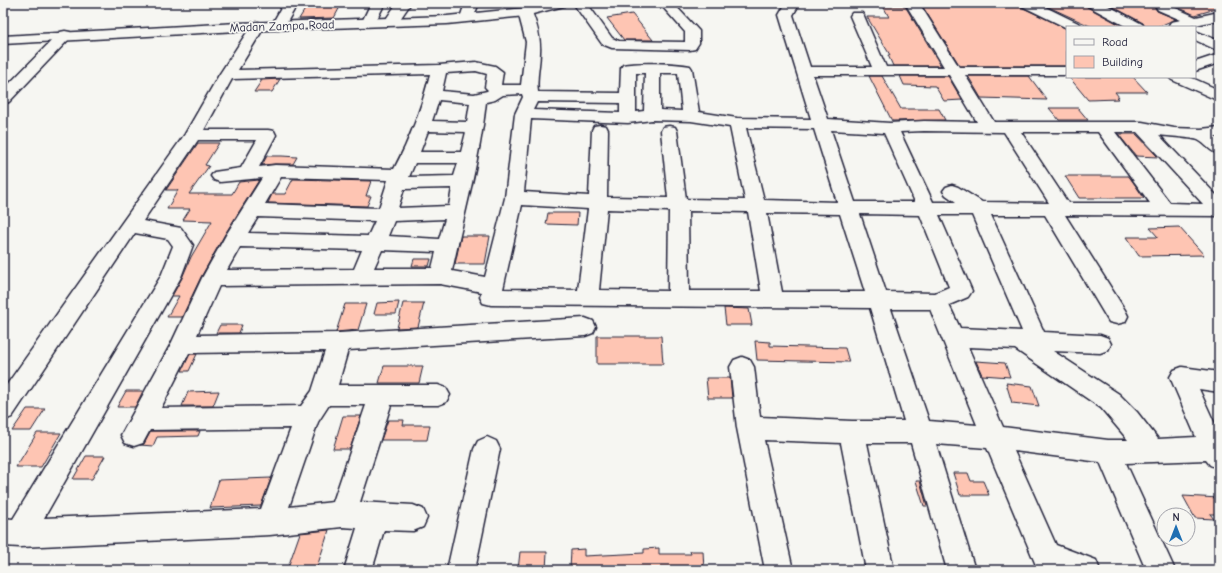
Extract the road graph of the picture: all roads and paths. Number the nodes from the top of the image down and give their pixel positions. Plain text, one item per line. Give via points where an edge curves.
1 (291, 3) edge
2 (378, 3) edge
3 (404, 3) edge
4 (472, 3) edge
5 (580, 3) edge
6 (793, 3) edge
7 (912, 3) edge
8 (1027, 3) edge
9 (1093, 3) edge
10 (1166, 3) edge
11 (550, 4) edge
12 (668, 5) dead end
13 (524, 12) junction
14 (857, 16) dead end
15 (1219, 16) edge
16 (468, 18) junction
17 (369, 22) junction
18 (391, 22) junction
19 (258, 26) junction
20 (278, 26) junction
21 (1073, 26) edge
22 (1134, 26) edge
23 (1191, 26) edge
24 (1196, 27) edge
25 (1196, 30) edge
26 (64, 35) junction
27 (3, 40) edge
28 (1219, 47) edge
29 (1219, 58) edge
30 (653, 67) junction
31 (1196, 67) edge
32 (439, 69) junction
33 (803, 71) junction
34 (881, 71) junction
35 (1066, 71) edge
36 (956, 72) junction
37 (227, 75) junction
38 (1179, 78) edge
39 (485, 92) junction
40 (530, 93) junction
41 (433, 95) junction
42 (1219, 96) edge
43 (629, 98) junction
44 (3, 99) edge
45 (523, 114) junction
46 (652, 115) junction
47 (691, 116) junction
48 (628, 118) junction
49 (737, 123) junction
50 (821, 124) junction
51 (422, 126) junction
52 (989, 127) junction
53 (1009, 127) junction
54 (1103, 127) junction
55 (1142, 127) junction
56 (475, 128) junction
57 (890, 128) junction
58 (600, 130) dead end
59 (669, 131) dead end
60 (1219, 132) edge
61 (1201, 134) junction
62 (193, 135) junction
63 (1219, 149) edge
64 (469, 157) junction
65 (409, 158) junction
66 (275, 171) junction
67 (247, 173) junction
68 (220, 176) dead end
69 (398, 179) junction
70 (462, 182) junction
71 (952, 191) dead end
72 (514, 198) junction
73 (598, 203) junction
74 (678, 205) junction
75 (756, 206) junction
76 (848, 208) junction
77 (927, 209) junction
78 (979, 209) junction
79 (1057, 209) junction
80 (252, 210) junction
81 (1165, 210) junction
82 (1219, 210) edge
83 (457, 212) junction
84 (387, 215) junction
85 (132, 226) junction
86 (233, 240) junction
87 (374, 244) junction
88 (447, 246) junction
89 (361, 276) junction
90 (440, 276) junction
91 (212, 278) junction
92 (493, 286) junction
93 (588, 298) junction
94 (679, 298) junction
95 (772, 299) junction
96 (878, 300) junction
97 (937, 301) junction
98 (1118, 316) dead end
99 (585, 327) dead end
100 (952, 337) junction
101 (1028, 341) junction
102 (338, 342) junction
103 (182, 344) junction
104 (1100, 344) dead end
105 (742, 367) dead end
106 (13, 380) edge
107 (1219, 382) edge
108 (322, 395) junction
109 (382, 395) junction
110 (438, 395) dead end
111 (3, 410) edge
112 (307, 417) junction
113 (749, 428) junction
114 (852, 432) junction
115 (920, 432) junction
116 (995, 437) junction
117 (487, 449) dead end
118 (1151, 449) junction
119 (1108, 452) junction
120 (1216, 452) edge
121 (342, 514) junction
122 (374, 517) junction
123 (413, 518) dead end
124 (270, 522) junction
125 (12, 533) edge
126 (1050, 563) edge
127 (358, 570) edge
128 (461, 570) edge
129 (779, 570) edge
130 (880, 570) edge
131 (961, 570) edge
132 (1086, 570) edge
133 (1161, 570) edge

1 - 20 street
2 - 17 street
3 - 18 street
4 - 16 street
5 - 12 street via 607,41 617,46 690,46 692,31
6 - 33 street via 786,15
7 - 36 street
8 - 21 street
9 - 22 street
10 - 23 street via 1163,7
11 - 13 main road, Madan Zampa Road
13 - 16 main road, Madan Zampa Road
13 - 40 street via 531,28 534,51
14 - 34 street
15 - 24 street
16 - 18 main road, Madan Zampa Road
17 - 18 main road, Madan Zampa Road
17 - 20 main road, Madan Zampa Road
19 - 20 main road, Madan Zampa Road
19 - 26 main road, Madan Zampa Road
19 - 37 street
25 - 28 street
26 - 27 main road, Madan Zampa Road
26 - 44 street
29 - 31 street
30 - 43 street via 628,68
30 - 46 street
30 - 47 street via 685,68
32 - 37 street
32 - 39 street via 489,67 495,72
32 - 41 street
33 - 34 street
33 - 50 street
34 - 36 street
35 - 36 street
36 - 52 street
37 - 62 street
38 - 42 street
39 - 40 street via 489,97 501,90
39 - 41 street
39 - 56 street
40 - 43 street
40 - 45 street
41 - 51 street
43 - 48 street
45 - 48 street
45 - 72 street
46 - 47 street
46 - 48 street
47 - 49 street
49 - 50 street
49 - 75 street
50 - 57 street
50 - 76 street
51 - 56 street
51 - 65 street
52 - 53 street
52 - 57 street
53 - 54 street
53 - 79 street
54 - 55 street
54 - 81 street
55 - 61 street via 1174,133
55 - 82 street
56 - 64 street
57 - 77 street
58 - 73 street
59 - 74 street
60 - 61 street
61 - 63 street
62 - 67 street via 268,135
62 - 85 street
64 - 65 street
64 - 70 street
65 - 69 street
66 - 67 street
66 - 69 street
66 - 80 street
67 - 68 street
69 - 70 street
69 - 84 street
70 - 83 street
71 - 78 street
72 - 73 street
72 - 92 street
73 - 74 street
73 - 93 street
74 - 75 street
74 - 94 street
75 - 76 street
75 - 95 street
76 - 77 street
76 - 96 street
77 - 78 street
77 - 97 street via 961,291
78 - 79 street
78 - 101 street
79 - 81 street
79 - 98 street
80 - 84 street
80 - 86 street
81 - 82 street
83 - 84 street
83 - 88 street
84 - 87 street
85 - 106 street
85 - 125 street via 174,233 183,245 171,277
86 - 87 street
86 - 91 street
87 - 88 street
87 - 89 street
88 - 90 street
89 - 90 street
89 - 91 street
90 - 92 street
91 - 103 street
92 - 93 street via 491,297
93 - 94 street
94 - 95 street
95 - 96 street
96 - 97 street
96 - 115 street
97 - 100 street
99 - 102 street
100 - 101 street
100 - 116 street
101 - 104 street
101 - 118 street via 1110,401
102 - 103 street
102 - 108 street
103 - 112 street via 138,427
105 - 113 street
106 - 111 street
107 - 120 street via 1182,377
108 - 109 street
108 - 112 street
109 - 110 street
109 - 121 street
112 - 124 street
113 - 114 street
113 - 129 street
114 - 115 street
114 - 130 street
115 - 116 street
115 - 131 street
116 - 119 street
116 - 126 street
117 - 128 street
118 - 119 street
118 - 120 street
119 - 133 street
121 - 122 street
121 - 124 street
122 - 123 street
122 - 127 street
124 - 125 street
126 - 132 street

